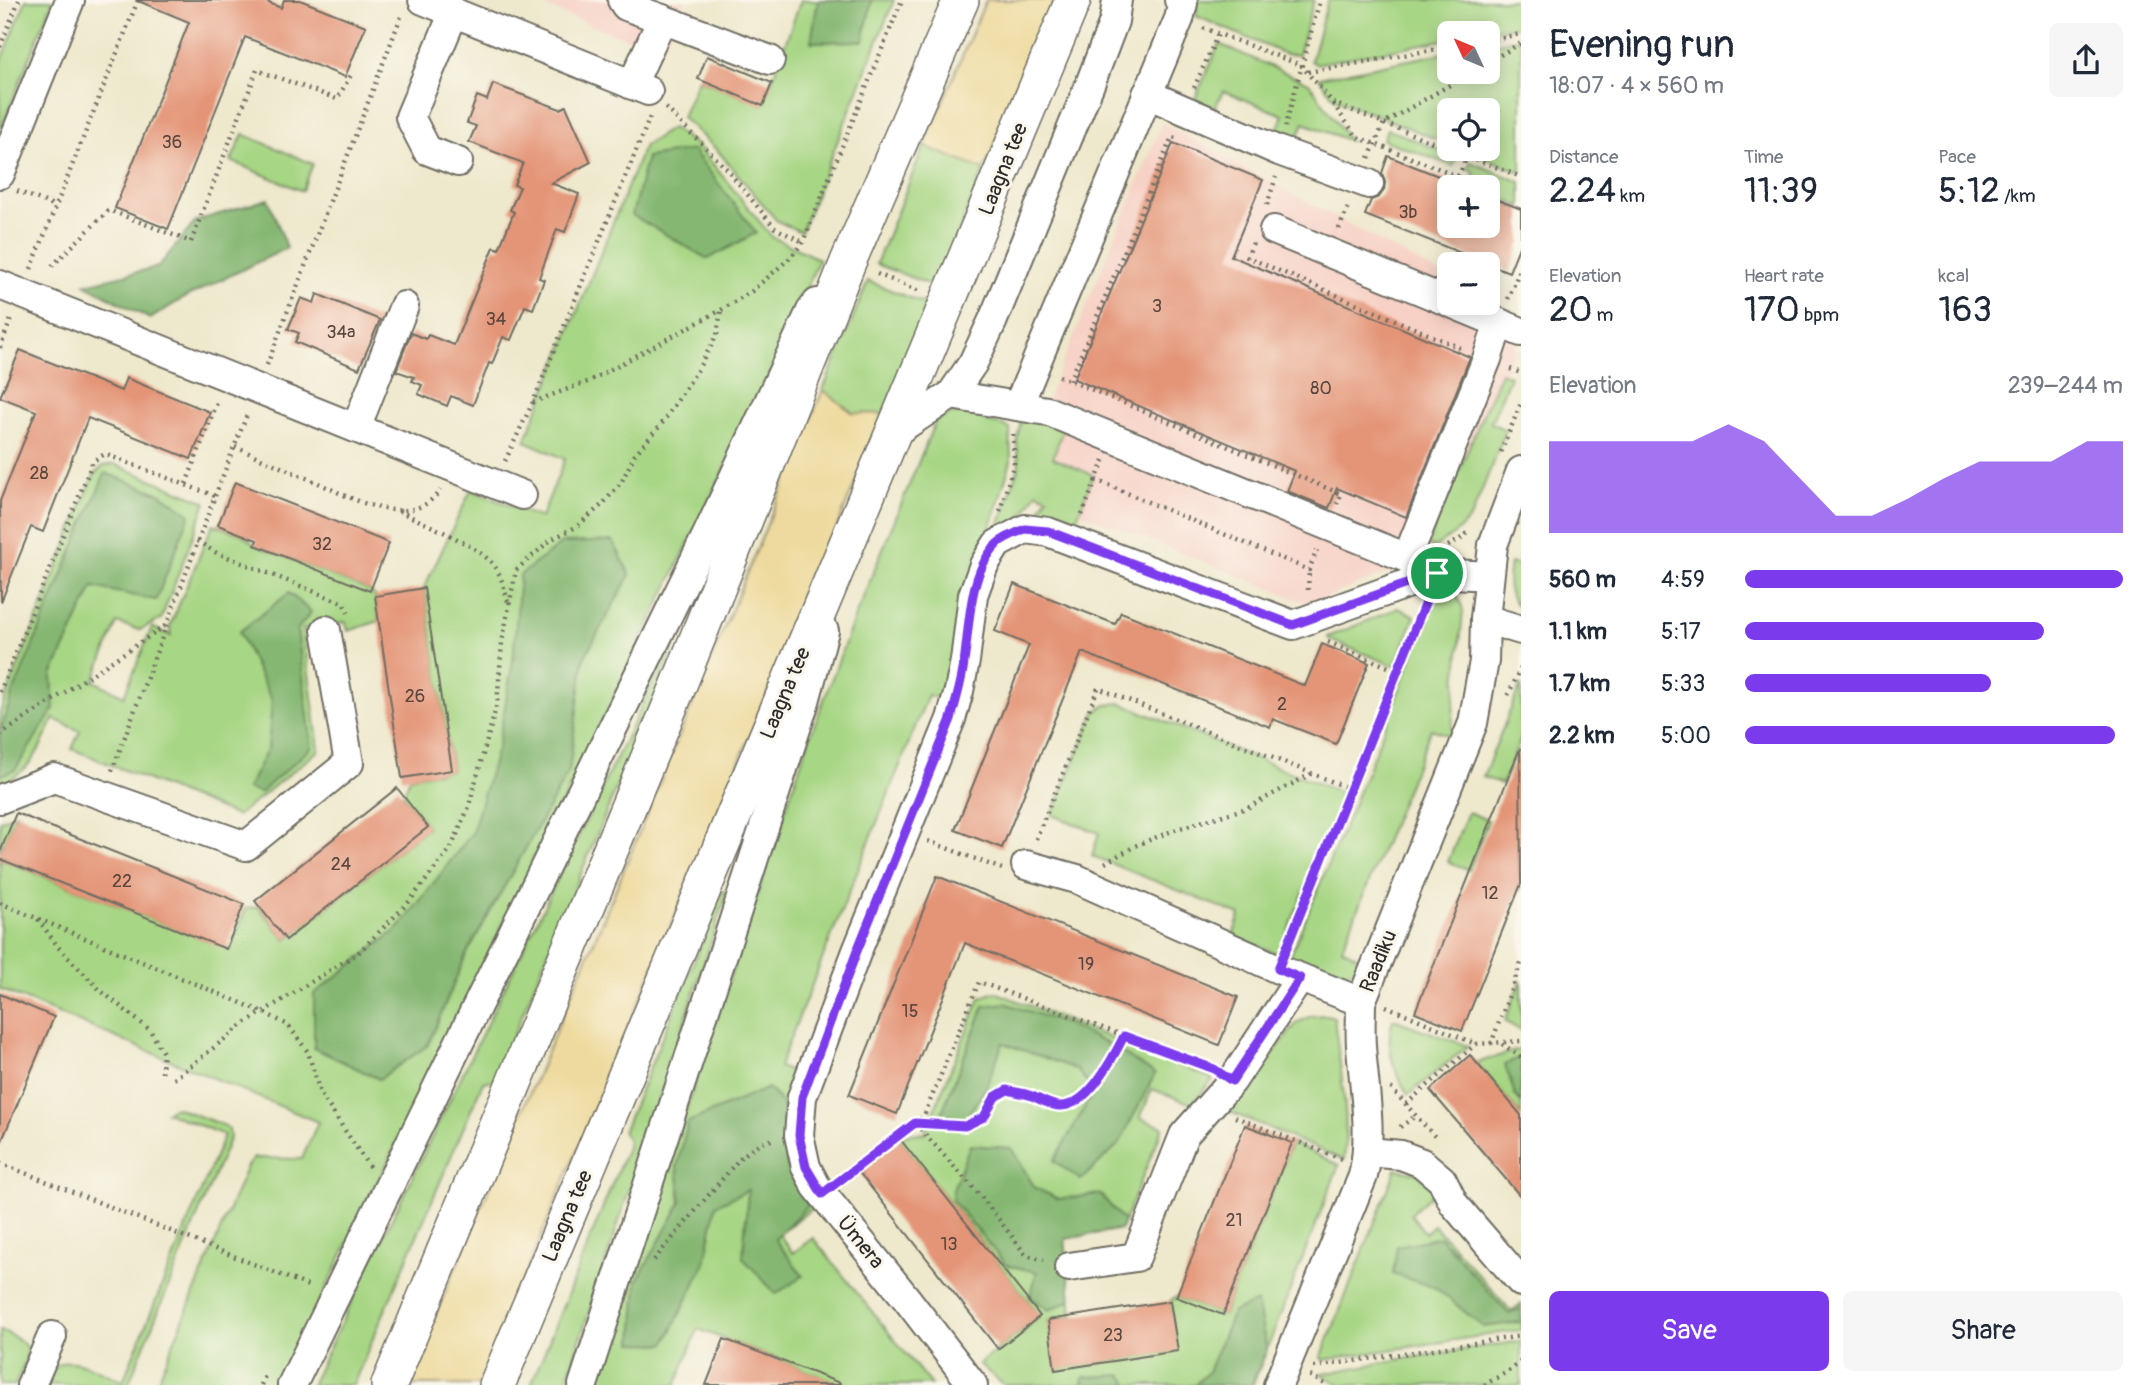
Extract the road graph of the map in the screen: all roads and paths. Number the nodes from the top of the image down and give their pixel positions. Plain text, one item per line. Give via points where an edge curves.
1 (19, 0) edge
2 (70, 0) edge
3 (138, 0) edge
4 (622, 0) edge
5 (902, 0) edge
6 (961, 0) edge
7 (1073, 0) edge
8 (1117, 0) edge
9 (1179, 0) edge
10 (1320, 0) edge
11 (414, 3) edge
12 (454, 12) junction
13 (662, 19) junction
14 (1521, 34) edge
15 (1500, 38) edge
16 (1521, 43) edge
17 (0, 47) edge
18 (1437, 49) edge
19 (1500, 55) edge
20 (770, 60) dead end
21 (1301, 65) dead end
22 (351, 75) dead end
23 (1451, 84) edge
24 (646, 92) junction
25 (1147, 94) junction
26 (1333, 103) junction
27 (1384, 123) junction
28 (1184, 142) dead end
29 (1437, 144) edge
30 (1480, 161) edge
31 (458, 162) dead end
32 (1455, 175) edge
33 (1264, 176) dead end
34 (1521, 177) edge
35 (1284, 178) dead end
36 (6, 181) edge
37 (1369, 184) dead end
38 (56, 206) junction
39 (1273, 230) dead end
40 (803, 242) junction
41 (1247, 257) dead end
42 (52, 267) dead end
43 (860, 267) junction
44 (1521, 267) edge
45 (11, 289) edge
46 (932, 296) dead end
47 (1437, 297) edge
48 (404, 306) dead end
49 (722, 310) junction
50 (1481, 315) edge
51 (1510, 327) edge
52 (0, 348) edge
53 (1487, 359) junction
54 (1521, 373) edge
55 (228, 377) junction
56 (1070, 380) dead end
57 (258, 389) junction
58 (951, 395) junction
59 (533, 402) junction
60 (1521, 403) edge
61 (1018, 406) junction
62 (356, 428) junction
63 (892, 434) junction
64 (234, 446) junction
65 (1511, 462) edge
66 (452, 467) junction
67 (1096, 480) dead end
68 (186, 484) junction
69 (495, 484) junction
70 (522, 495) dead end
71 (215, 496) junction
72 (398, 510) junction
73 (1082, 514) dead end
74 (853, 530) junction
75 (1470, 530) dead end
76 (197, 541) junction
77 (1406, 558) junction
78 (1437, 573) junction
79 (1489, 576) junction
80 (508, 603) junction
81 (1485, 619) junction
82 (165, 626) junction
83 (326, 630) dead end
84 (1521, 630) edge
85 (1327, 641) dead end
86 (331, 662) junction
87 (1398, 671) junction
88 (0, 692) edge
89 (0, 735) edge
90 (1312, 774) junction
91 (1351, 789) junction
92 (103, 795) junction
93 (0, 799) edge
94 (923, 839) dead end
95 (1026, 865) junction
96 (1077, 879) junction
97 (0, 903) edge
98 (38, 919) junction
99 (1521, 963) edge
100 (1289, 974) junction
101 (1373, 1003) junction
102 (263, 1012) junction
103 (1124, 1036) junction
104 (1521, 1041) edge
105 (1476, 1044) junction
106 (1491, 1044) junction
107 (1501, 1044) junction
108 (1521, 1057) edge
109 (162, 1074) dead end
110 (174, 1079) dead end
111 (1232, 1081) junction
112 (1406, 1104) dead end
113 (1417, 1115) dead end
114 (1234, 1117) dead end
115 (915, 1123) junction
116 (1392, 1132) dead end
117 (799, 1135) junction
118 (1358, 1157) junction
119 (0, 1163) edge
120 (374, 1174) dead end
121 (822, 1194) junction
122 (650, 1266) dead end
123 (1069, 1267) joint
124 (1521, 1282) edge
125 (319, 1288) dead end
126 (52, 1336) dead end
127 (1521, 1336) edge
128 (1521, 1361) edge
129 (1309, 1367) dead end
130 (1307, 1374) dead end
131 (31, 1385) edge
132 (292, 1385) edge
133 (389, 1385) edge
134 (496, 1385) edge
135 (583, 1385) edge
136 (973, 1385) edge
137 (1278, 1385) edge
138 (1327, 1385) edge
139 (1484, 1385) edge

1 - 17 path
2 - 36 street
3 - 38 path
4 - 13 street via 626,6
5 - 40 path
6 - 43 main road
7 - 63 main road, Laagna tee
8 - 58 street via 1090,85 998,308 973,363
9 - 25 street via 1183,4 1179,19
10 - 21 path
11 - 12 street
11 - 57 path
12 - 24 street
12 - 31 street via 410,117 427,149
13 - 20 street
13 - 24 street
14 - 15 path
16 - 19 path
18 - 26 path via 1307,72
22 - 42 path via 337,99 257,70 191,242 109,210
23 - 27 path
24 - 40 path via 725,167 775,229
24 - 59 path
25 - 37 street
25 - 61 street
26 - 27 path
26 - 32 path via 1357,137
27 - 29 path
28 - 56 path via 1172,137
30 - 34 path
33 - 35 path via 1276,181
36 - 38 path
38 - 45 path
39 - 47 street
40 - 49 path via 752,291
41 - 53 path
43 - 46 path
43 - 132 street via 811,311 707,535
43 - 133 main road via 680,682
44 - 51 path
45 - 52 path
45 - 55 street
48 - 62 street
49 - 59 path via 587,382
49 - 80 path via 717,335 697,371 635,454 622,481 576,527 552,539 516,570
50 - 51 street
51 - 53 street
53 - 54 path
53 - 77 street
55 - 57 street
55 - 68 path
57 - 62 street
57 - 64 path
58 - 61 street
58 - 63 street
59 - 69 path
60 - 65 path
61 - 77 street via 1085,425
62 - 66 street
63 - 74 main road, Laagna tee
64 - 71 path
64 - 72 path via 372,507
65 - 79 street
66 - 69 street
66 - 72 path via 439,493 424,506
67 - 73 path
68 - 71 path
68 - 88 path via 105,454 93,461
69 - 70 street
71 - 76 path
72 - 80 path via 492,563
74 - 134 main road, Laagna tee
74 - 135 street via 805,701
75 - 78 path via 1447,546
76 - 82 path
76 - 86 path via 343,603 349,612 350,636
77 - 78 street
78 - 79 street, Ümera
78 - 87 path
78 - 117 street, Ümera via 1293,625 1048,531 1025,529 997,544 972,595 963,671 951,719 802,1097
79 - 81 street
80 - 102 path via 498,704 472,797 451,848 408,903 358,953
81 - 84 street
81 - 101 street, Raadiku via 1473,723
82 - 89 path
82 - 92 path
83 - 86 street
85 - 87 path
86 - 92 street via 349,763 246,846
87 - 91 path
90 - 91 path
90 - 95 path via 1098,688
90 - 96 path via 1247,808 1137,845
91 - 100 path
92 - 93 street via 54,778
94 - 95 path via 1022,877
95 - 96 street
96 - 100 street
97 - 98 path
98 - 102 path
98 - 109 path via 100,990 150,1030 163,1053
99 - 106 path
100 - 101 street
100 - 111 street
101 - 105 path
101 - 118 street, Raadiku via 1360,1042
102 - 110 path
102 - 120 path via 288,1025 308,1052 320,1093
103 - 111 path via 1214,1069
103 - 115 path via 1099,1080 1071,1105 1057,1106 1007,1090 995,1097 984,1117 965,1126
103 - 115 path via 979,982 924,1116
104 - 107 path
105 - 106 path
105 - 112 path
106 - 107 path
107 - 108 path
111 - 123 street via 1184,1135 1136,1257
113 - 116 path
114 - 118 path
115 - 121 path
115 - 123 path via 1027,1255
117 - 121 street, Ümera via 806,1167
117 - 122 path via 770,1139 740,1158
118 - 124 street via 1401,1155 1422,1163 1442,1180 1454,1204
118 - 137 street, Raadiku via 1363,1176
119 - 125 path
121 - 136 street, Ümera
126 - 131 street
127 - 129 path
128 - 139 path
130 - 138 path

